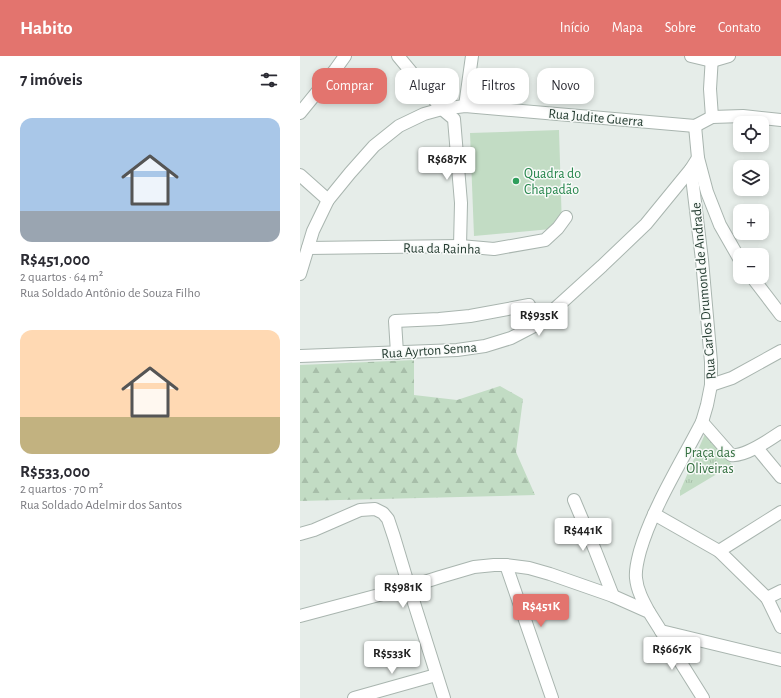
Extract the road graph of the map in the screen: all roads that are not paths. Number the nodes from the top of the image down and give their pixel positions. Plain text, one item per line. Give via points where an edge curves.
1 (345, 56) edge
2 (398, 56) edge
3 (472, 56) edge
4 (691, 56) edge
5 (729, 56) edge
6 (712, 58) edge
7 (466, 106) junction
8 (442, 109) junction
9 (300, 113) edge
10 (712, 116) junction
11 (781, 120) edge
12 (695, 126) junction
13 (695, 163) junction
14 (300, 175) edge
15 (328, 200) junction
16 (566, 217) dead end
17 (460, 246) junction
18 (308, 248) junction
19 (733, 248) edge
20 (300, 274) edge
21 (757, 284) edge
22 (781, 315) edge
23 (538, 324) junction
24 (781, 351) edge
25 (397, 353) junction
26 (300, 356) edge
27 (711, 385) junction
28 (702, 422) junction
29 (781, 432) edge
30 (757, 448) junction
31 (781, 477) edge
32 (574, 500) dead end
33 (781, 512) edge
34 (654, 514) junction
35 (300, 534) edge
36 (719, 552) junction
37 (506, 565) junction
38 (409, 587) junction
39 (781, 591) edge
40 (614, 596) junction
41 (767, 598) junction
42 (649, 612) junction
43 (300, 616) edge
44 (781, 627) edge
45 (661, 631) junction
46 (781, 660) edge
47 (436, 675) junction
48 (354, 698) edge
49 (444, 698) edge
50 (552, 698) edge
51 (703, 698) edge

1 - 9 street
2 - 8 street
3 - 7 street
4 - 6 street
5 - 6 street
6 - 10 street
7 - 8 street, Rua Judite Guerra
7 - 12 street, Rua Judite Guerra
8 - 15 street, Rua Judite Guerra via 398,126 374,146
8 - 17 street via 454,119 461,202
10 - 11 street
10 - 12 street
12 - 13 street
13 - 19 street via 720,225
13 - 23 street, Rua Ayrton Senna via 646,224
13 - 27 street, Rua Carlos Drumond de Andrade
14 - 15 street
15 - 18 street, Rua Judite Guerra
16 - 17 street, Rua da Rainha via 545,240 494,249
17 - 18 street, Rua da Rainha
18 - 20 street, Rua Judite Guerra
21 - 22 street
23 - 25 street, Rua Ayrton Senna via 511,338 485,346
23 - 25 street via 529,305 470,316 395,321
24 - 27 street via 732,378
25 - 26 street, Rua Ayrton Senna
27 - 28 street, Rua Carlos Drumond de Andrade
28 - 30 street via 730,455 739,455
28 - 34 street, Rua Carlos Drumond de Andrade
29 - 30 street
30 - 31 street
32 - 40 street
33 - 36 street
34 - 36 street
34 - 42 street, Rua Carlos Drumond de Andrade via 638,559 636,577 640,595
35 - 38 street via 360,510 375,509 388,519
36 - 41 street
37 - 38 street via 474,568
37 - 40 street via 550,574
37 - 50 street
38 - 43 street
38 - 47 street
39 - 41 street
40 - 42 street
41 - 44 street
42 - 45 street, Rua Carlos Drumond de Andrade
45 - 46 street
45 - 51 street, Rua Carlos Drumond de Andrade
47 - 48 street
47 - 49 street

